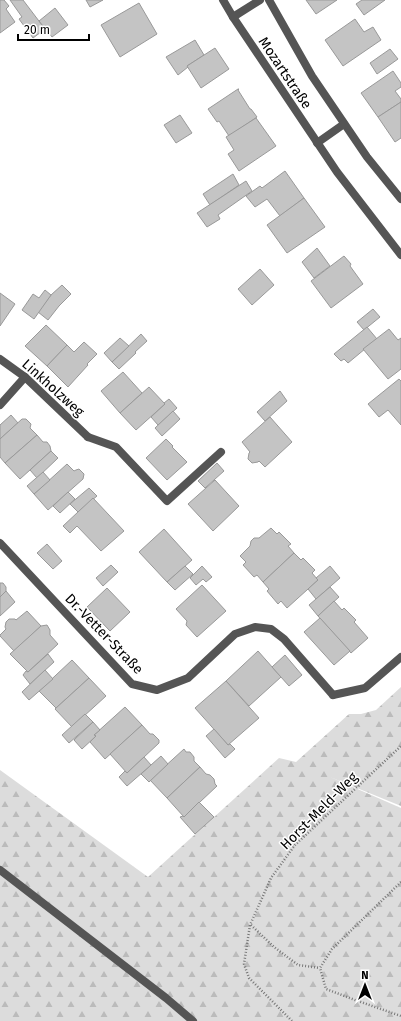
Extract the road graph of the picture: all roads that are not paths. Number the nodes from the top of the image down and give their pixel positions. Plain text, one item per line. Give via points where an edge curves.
1 (223, 0) edge
2 (260, 0) edge
3 (269, 0) edge
4 (232, 17) junction
5 (344, 124) junction
6 (317, 143) junction
7 (401, 199) edge
8 (401, 255) edge
9 (0, 359) edge
10 (25, 377) junction
11 (0, 405) edge
12 (221, 452) dead end
13 (0, 543) edge
14 (401, 657) edge
15 (0, 870) edge
16 (194, 1021) edge

1 - 4 street, Mozartstraße
2 - 4 street
3 - 5 street, Mozartstraße via 312,76
4 - 6 street, Mozartstraße
5 - 6 street
5 - 7 street, Mozartstraße
6 - 8 street, Mozartstraße
9 - 10 street, Linkholzweg
10 - 11 street
10 - 12 street, Linkholzweg via 88,437 116,447 167,501
13 - 14 street, Dr.-Vetter-Straße via 132,684 157,690 188,678 235,634 255,627 271,629 284,639 333,695 365,688
15 - 16 street

